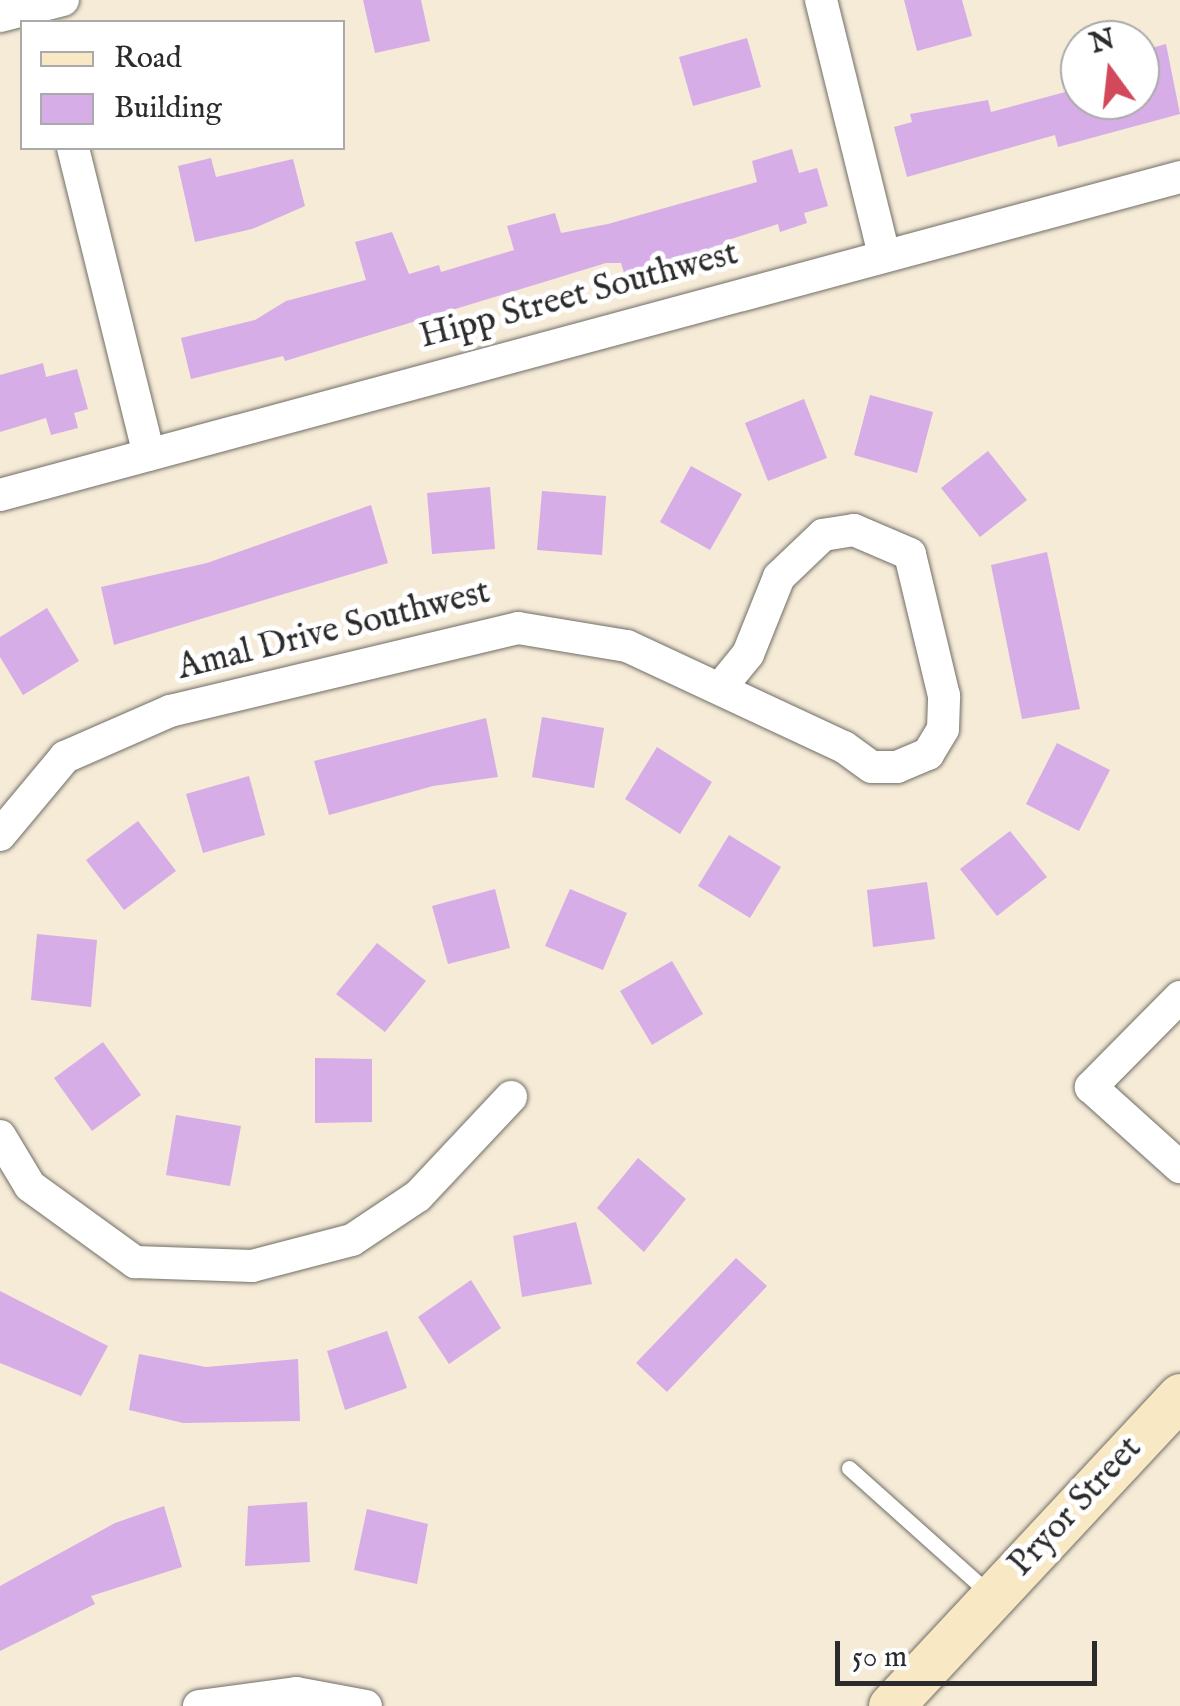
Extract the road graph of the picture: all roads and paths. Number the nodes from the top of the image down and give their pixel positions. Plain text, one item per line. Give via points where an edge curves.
1 (820, 0) edge
2 (45, 7) edge
3 (0, 16) edge
4 (74, 150) edge
5 (1180, 177) edge
6 (884, 254) junction
7 (149, 455) junction
8 (0, 496) edge
9 (722, 688) junction
10 (0, 835) edge
11 (1180, 997) edge
12 (511, 1097) dead end
13 (0, 1136) edge
14 (1180, 1167) edge
15 (1180, 1396) edge
16 (849, 1468) dead end
17 (993, 1597) junction
18 (199, 1706) edge
19 (366, 1706) edge
20 (891, 1706) edge

1 - 6 street
2 - 3 street
4 - 7 street
5 - 6 street, Hipp Street Southwest
6 - 7 street, Hipp Street Southwest
7 - 8 street, Hipp Street Southwest
9 - 9 street, Amal Drive Southwest via 872,767 898,767 928,754 943,729 944,696 910,554 854,530 823,534 779,577 748,654
9 - 10 street, Amal Drive Southwest via 627,646 518,628 170,711 65,757
11 - 14 street via 1091,1087
12 - 13 street via 418,1196 352,1240 252,1266 134,1262 30,1186
15 - 17 main road, Pryor Street
16 - 17 lane
17 - 20 main road, Pryor Street
18 - 19 street via 296,1694

